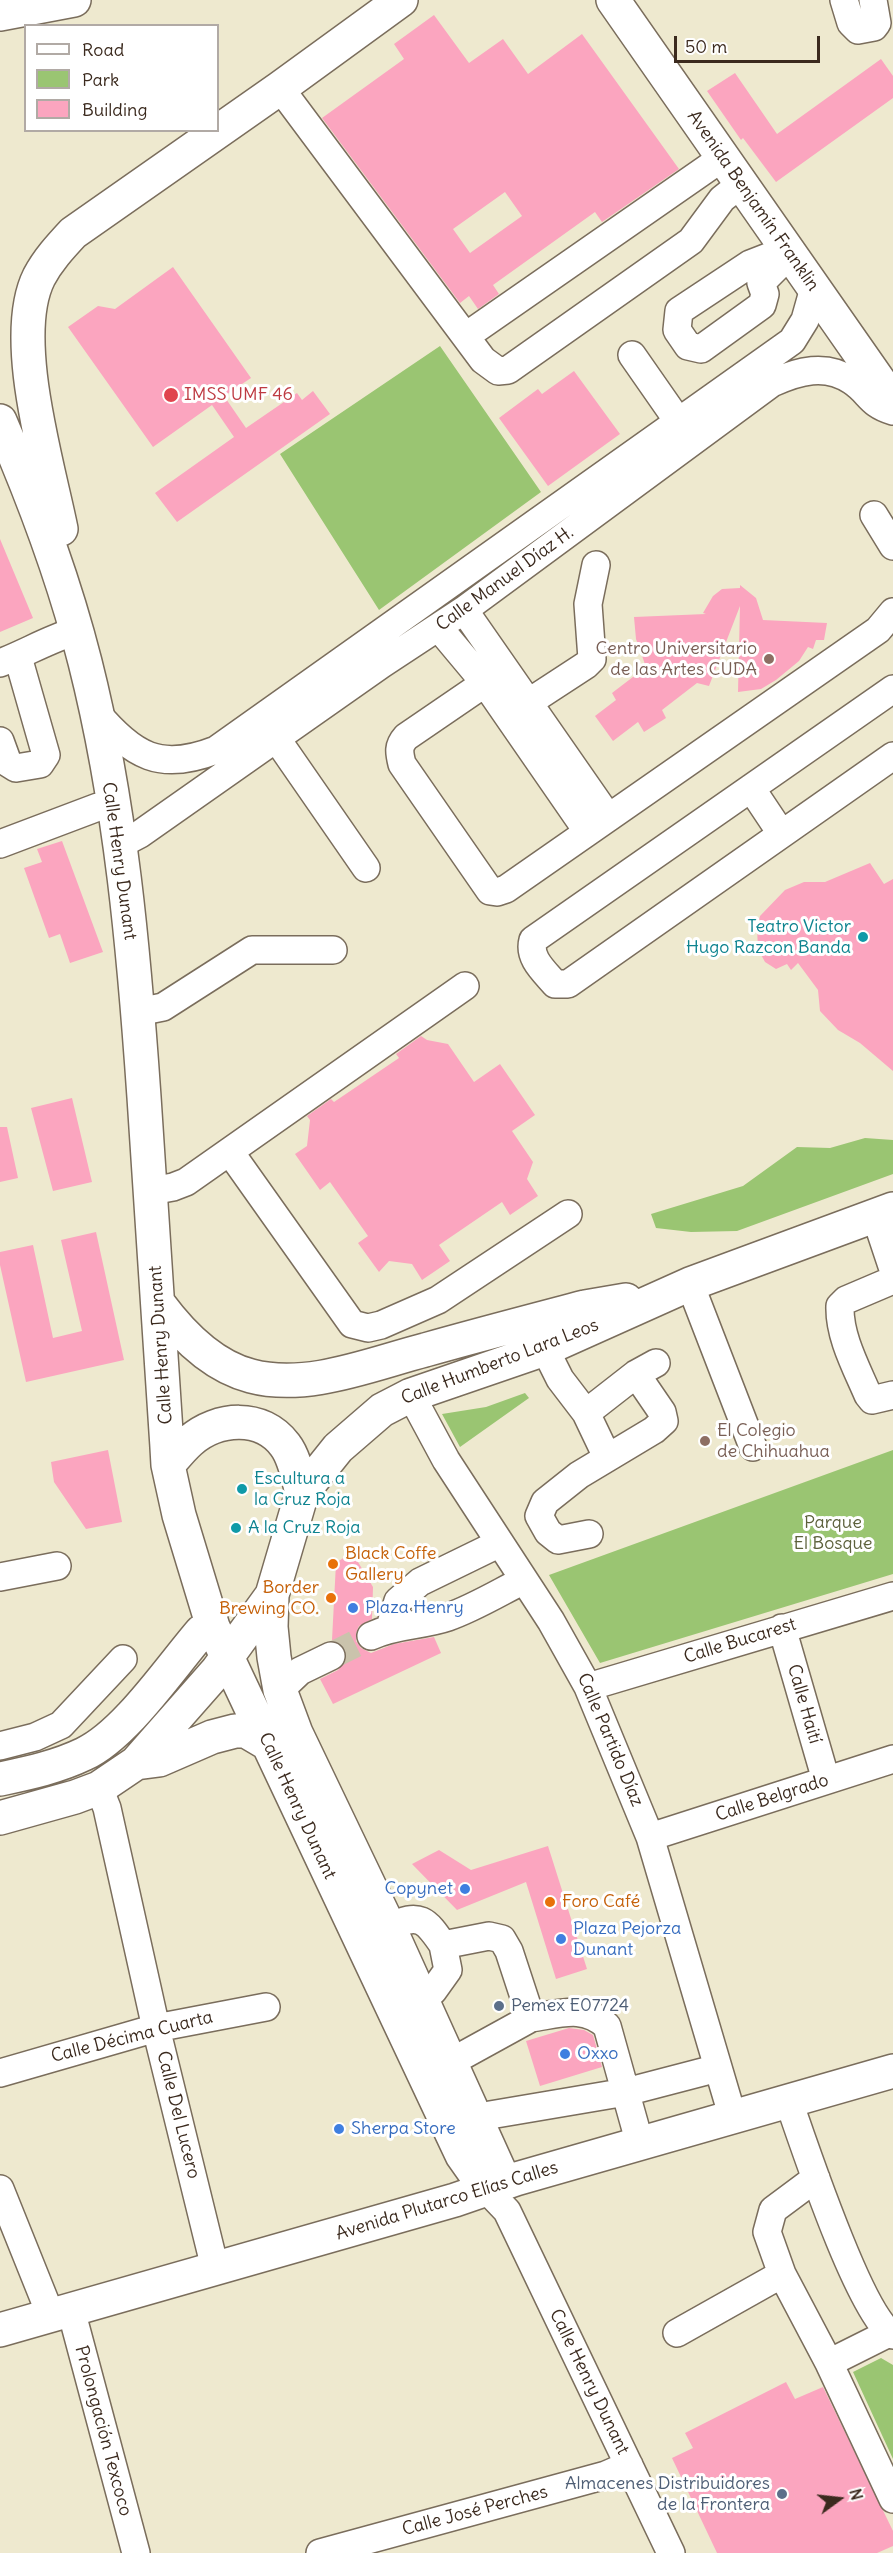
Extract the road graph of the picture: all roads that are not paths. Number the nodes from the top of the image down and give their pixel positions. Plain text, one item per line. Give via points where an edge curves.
1 (74, 0) edge
2 (401, 0) edge
3 (613, 0) edge
4 (844, 0) edge
5 (873, 0) edge
6 (0, 14) edge
7 (280, 88) junction
8 (219, 131) edge
9 (217, 132) edge
10 (722, 158) junction
11 (741, 184) junction
12 (814, 288) junction
13 (466, 336) junction
14 (632, 355) dead end
15 (893, 401) edge
16 (893, 411) edge
17 (0, 420) edge
18 (678, 421) junction
19 (874, 515) dead end
20 (893, 546) edge
21 (54, 559) junction
22 (596, 565) dead end
23 (464, 610) junction
24 (893, 612) edge
25 (439, 628) junction
26 (76, 631) junction
27 (473, 647) junction
28 (375, 653) junction
29 (9, 660) edge
30 (485, 683) junction
31 (893, 689) edge
32 (518, 709) junction
33 (96, 712) junction
34 (276, 738) junction
35 (0, 741) edge
36 (893, 756) edge
37 (751, 788) junction
38 (112, 805) junction
39 (598, 824) junction
40 (781, 833) junction
41 (0, 844) edge
42 (119, 845) junction
43 (366, 868) dead end
44 (333, 950) dead end
45 (465, 986) dead end
46 (138, 1012) junction
47 (230, 1152) junction
48 (151, 1191) junction
49 (568, 1215) dead end
50 (887, 1215) edge
51 (893, 1269) edge
52 (893, 1280) edge
53 (676, 1289) junction
54 (159, 1304) junction
55 (544, 1349) junction
56 (411, 1395) junction
57 (893, 1395) edge
58 (585, 1413) junction
59 (753, 1447) dead end
60 (608, 1457) junction
61 (168, 1465) junction
62 (302, 1493) junction
63 (589, 1534) dead end
64 (500, 1543) junction
65 (463, 1562) junction
66 (57, 1566) dead end
67 (0, 1577) edge
68 (524, 1580) junction
69 (272, 1595) junction
70 (893, 1596) edge
71 (487, 1599) junction
72 (213, 1627) junction
73 (782, 1628) junction
74 (331, 1656) tunnel mouth
75 (227, 1657) junction
76 (123, 1659) dead end
77 (588, 1687) junction
78 (280, 1690) junction
79 (268, 1744) junction
80 (0, 1746) edge
81 (893, 1759) edge
82 (136, 1763) junction
83 (0, 1779) edge
84 (826, 1780) junction
85 (99, 1788) junction
86 (0, 1818) edge
87 (650, 1837) junction
88 (389, 1927) junction
89 (443, 1945) junction
90 (421, 1999) junction
91 (266, 2007) dead end
92 (531, 2018) junction
93 (156, 2028) junction
94 (451, 2062) junction
95 (718, 2068) junction
96 (893, 2071) edge
97 (0, 2073) edge
98 (626, 2092) junction
99 (789, 2102) junction
100 (733, 2118) junction
101 (478, 2120) junction
102 (640, 2144) junction
103 (816, 2178) junction
104 (0, 2189) edge
105 (499, 2194) junction
106 (215, 2268) junction
107 (782, 2274) junction
108 (61, 2313) junction
109 (0, 2330) edge
110 (677, 2333) dead end
111 (891, 2334) edge
112 (828, 2363) junction
113 (629, 2465) junction
114 (893, 2499) edge
115 (327, 2552) edge
116 (136, 2553) edge
117 (671, 2553) edge

1 - 6 main road
2 - 7 main road
3 - 10 main road, Avenida Benjamín Franklin
4 - 5 street via 851,24 858,30 877,23
7 - 8 main road
7 - 13 street
9 - 21 main road via 73,233 54,253 38,279 29,310 27,344 31,383 62,534
10 - 11 main road, Avenida Benjamín Franklin
10 - 13 street
11 - 12 main road, Avenida Benjamín Franklin
11 - 13 street via 722,199 691,241 508,370 490,367
12 - 15 main road, Avenida Benjamín Franklin
12 - 18 street, Calle Manuel Díaz H. via 805,320 792,340
14 - 18 street
16 - 23 street, Calle Manuel Díaz H. via 877,406 852,381 824,369 795,372 772,383
17 - 21 main road, Calle Henry Dunant
18 - 28 street, Calle Manuel Díaz H.
19 - 20 street
21 - 26 main road, Calle Henry Dunant
22 - 32 street via 588,604 592,659
23 - 25 street, Calle Manuel Díaz H.
23 - 27 street
24 - 39 street via 878,630
25 - 27 street
25 - 28 street, Calle Manuel Díaz H.
26 - 29 street
26 - 33 main road, Calle Henry Dunant
27 - 30 street
27 - 32 street
28 - 33 street, Calle Manuel Díaz H. via 216,750 194,759 171,762 150,758 116,736
28 - 34 street, Calle Manuel Díaz H.
29 - 35 street via 46,755 40,764 16,768 8,763
30 - 32 street
30 - 39 street via 406,737 399,752 402,764 490,891 506,890
31 - 37 street
32 - 39 street
33 - 38 main road, Calle Henry Dunant
34 - 42 street, Calle Manuel Díaz H.
34 - 43 street
36 - 40 street
37 - 40 street
37 - 40 street via 533,940 532,955 555,984 568,984
38 - 41 street
38 - 42 main road, Calle Henry Dunant
42 - 46 main road, Calle Henry Dunant
44 - 46 street via 252,950 163,1008
45 - 47 street
46 - 48 main road, Calle Henry Dunant
47 - 48 street via 186,1182
47 - 49 street via 325,1289 352,1324 359,1327 381,1325 438,1300
48 - 54 main road, Calle Henry Dunant
50 - 51 street
50 - 53 main road
52 - 57 street via 846,1300 840,1306 839,1318 868,1395 872,1400
53 - 54 main road via 585,1307 331,1375 278,1381 249,1376 209,1356 180,1332
53 - 55 main road, Calle Humberto Lara Leos
53 - 59 street
54 - 61 main road, Calle Henry Dunant
55 - 56 main road, Calle Humberto Lara Leos
55 - 58 street
56 - 62 main road, Calle Humberto Lara Leos via 360,1427
56 - 64 street, Calle Partido Díaz via 446,1460
58 - 60 street
58 - 60 street via 646,1369 664,1421
60 - 63 street via 545,1502 539,1516 558,1540
61 - 62 main road via 191,1440 213,1428 232,1422 256,1424 274,1433 287,1447
61 - 72 main road, Calle Henry Dunant
62 - 69 main road, Calle Humberto Lara Leos
64 - 65 street
64 - 68 street, Calle Partido Díaz
65 - 71 street
65 - 71 street via 420,1582 398,1601 381,1631 450,1617
66 - 67 street
68 - 71 street
68 - 77 street, Calle Partido Díaz
69 - 75 main road, Calle Humberto Lara Leos
69 - 78 main road, Calle Henry Dunant via 271,1627
70 - 73 street, Calle Bucarest
72 - 75 main road, Calle Henry Dunant
72 - 83 main road via 201,1632 123,1725 104,1741 85,1754
73 - 77 street, Calle Bucarest
73 - 84 street, Calle Haití
74 - 78 street via 300,1671
75 - 79 main road, Calle Henry Dunant
75 - 82 main road, Calle Humberto Lara Leos
76 - 80 street via 61,1725
77 - 87 street, Calle Partido Díaz
78 - 88 main road, Calle Henry Dunant via 296,1733
79 - 82 main road via 246,1731 235,1731 159,1760
79 - 105 main road, Calle Henry Dunant via 462,2155
81 - 84 street, Calle Belgrado
82 - 85 main road, Calle Humberto Lara Leos
84 - 87 street, Calle Belgrado
85 - 86 main road, Calle Humberto Lara Leos
85 - 93 street, Calle Del Lucero via 107,1808
87 - 95 street, Calle Partido Díaz
88 - 89 street via 401,1921 429,1924
88 - 90 main road, Calle Henry Dunant
89 - 90 street via 448,1970 434,1991
89 - 92 street via 489,1936 502,1939
90 - 94 main road, Calle Henry Dunant
91 - 93 street, Calle Décima Cuarta
92 - 94 street
92 - 98 street via 577,2012 601,2020
93 - 97 street, Calle Décima Cuarta
93 - 106 street, Calle Del Lucero
94 - 101 main road, Calle Henry Dunant
95 - 98 street
95 - 100 street, Calle Partido Díaz
96 - 99 main road, Avenida Plutarco Elías Calles
98 - 101 street
98 - 102 street
99 - 100 main road, Avenida Plutarco Elías Calles
99 - 103 street
100 - 102 main road, Avenida Plutarco Elías Calles
101 - 105 main road, Calle Henry Dunant
102 - 105 main road, Avenida Plutarco Elías Calles
103 - 107 street via 773,2210 769,2220 767,2232
103 - 111 street via 859,2285 878,2320
104 - 108 street, Prolongación Texcoco
105 - 106 main road, Avenida Plutarco Elías Calles via 455,2200
105 - 113 street, Calle Henry Dunant
106 - 108 main road, Avenida Plutarco Elías Calles
107 - 110 street
107 - 112 street
108 - 109 main road, Avenida Plutarco Elías Calles
108 - 116 street, Prolongación Texcoco
111 - 112 street
112 - 114 street
113 - 115 street, Calle José Perches via 606,2475
113 - 117 street, Calle Henry Dunant

